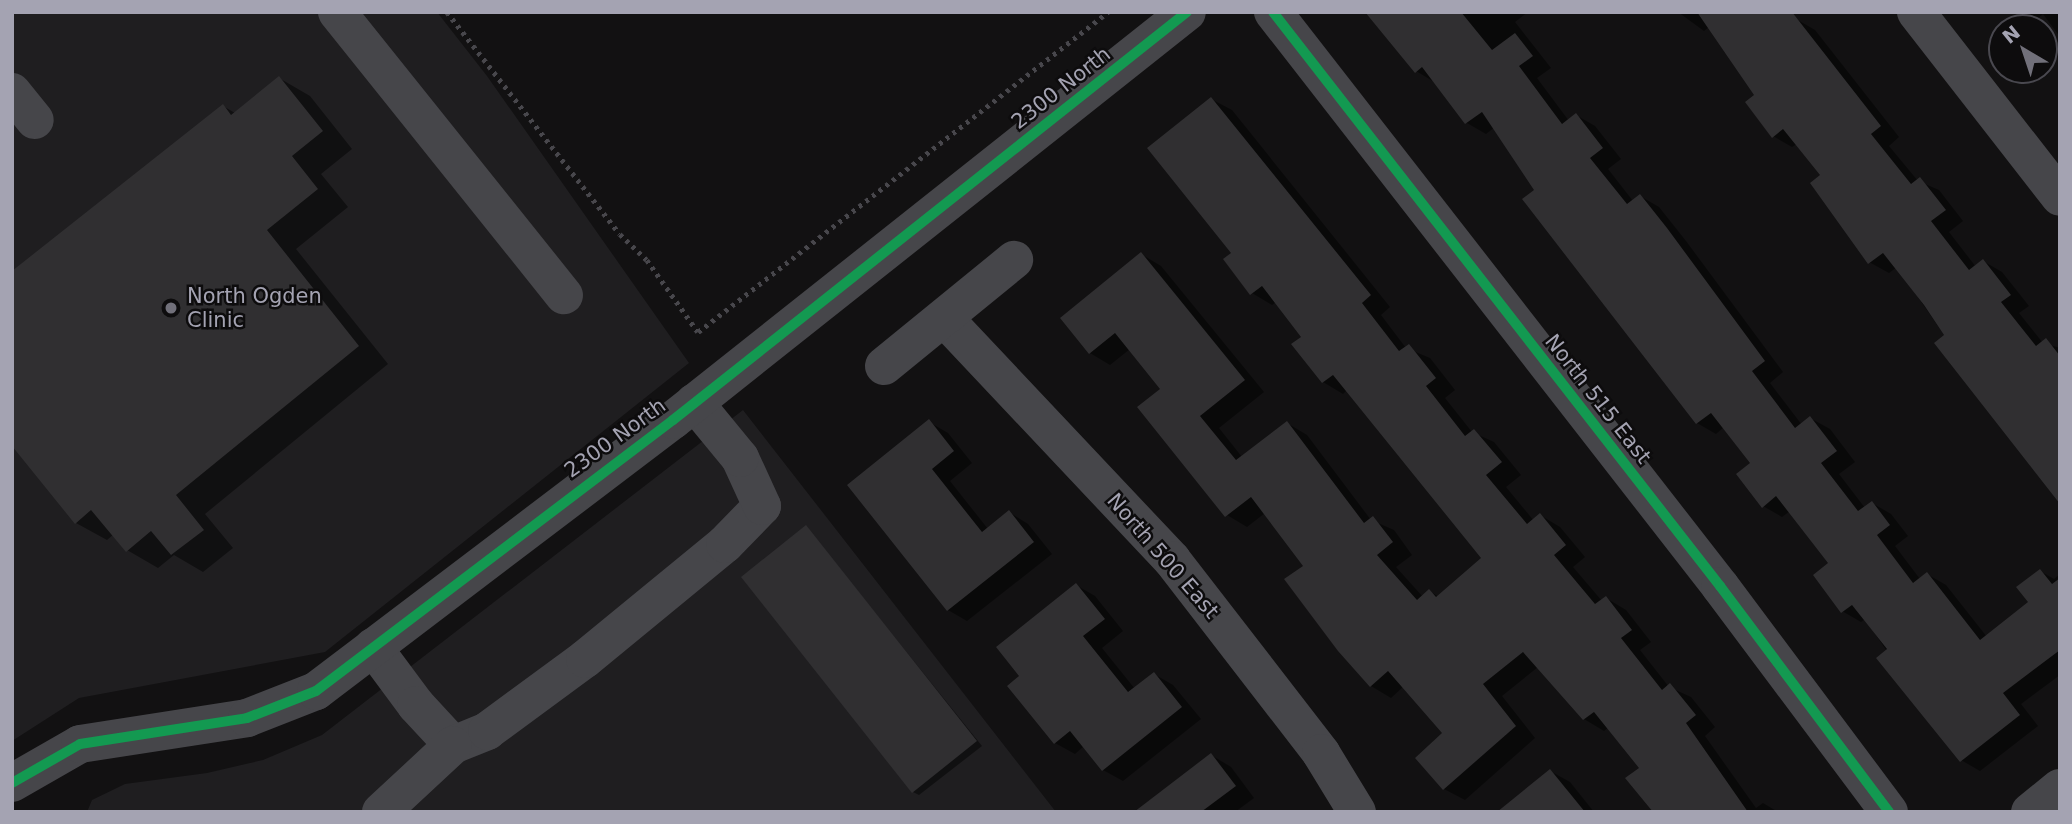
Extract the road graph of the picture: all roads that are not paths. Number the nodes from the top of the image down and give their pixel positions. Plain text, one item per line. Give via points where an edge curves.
1 (337, 12) edge
2 (1187, 12) edge
3 (1273, 12) edge
4 (1916, 12) edge
5 (2060, 197) edge
6 (1014, 260) dead end
7 (564, 295) dead end
8 (945, 319) junction
9 (884, 366) dead end
10 (694, 402) junction
11 (373, 647) junction
12 (453, 745) junction
13 (12, 783) edge
14 (2060, 788) edge
15 (396, 807) edge
16 (1357, 812) edge
17 (1889, 812) edge
18 (2030, 812) edge

1 - 7 street
2 - 10 street, 2300 North
3 - 17 street, North 515 East via 1720,586
4 - 5 street
6 - 8 street
8 - 9 street
8 - 16 street, North 500 East via 1172,561 1321,753
10 - 11 street, 2300 North
10 - 12 street via 740,458 762,506 725,544 585,659 487,732
11 - 12 street
11 - 13 street, 2300 North via 316,691 247,718 80,744
12 - 15 street
14 - 18 street

